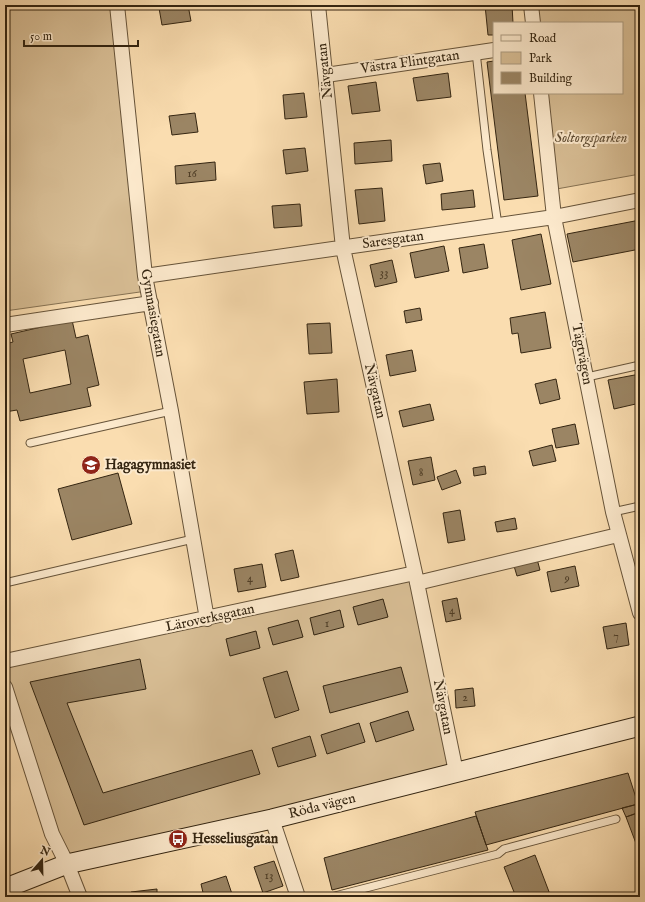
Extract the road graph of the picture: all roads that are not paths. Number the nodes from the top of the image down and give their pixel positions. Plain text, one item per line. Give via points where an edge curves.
1 (117, 5) edge
2 (318, 5) edge
3 (531, 5) edge
4 (533, 22) edge
5 (493, 50) edge
6 (476, 52) junction
7 (326, 75) junction
8 (541, 94) edge
9 (640, 200) edge
10 (554, 217) junction
11 (498, 225) junction
12 (343, 248) junction
13 (145, 276) junction
14 (151, 303) junction
15 (5, 325) edge
16 (640, 365) edge
17 (587, 377) junction
18 (171, 411) junction
19 (30, 442) dead end
20 (640, 506) edge
21 (613, 512) junction
22 (618, 535) junction
23 (193, 539) junction
24 (416, 578) junction
25 (5, 583) edge
26 (640, 613) edge
27 (207, 620) junction
28 (5, 661) edge
29 (5, 687) edge
30 (640, 726) edge
31 (456, 772) junction
32 (272, 819) junction
33 (616, 819) dead end
34 (67, 864) junction
35 (5, 890) edge
36 (80, 897) edge
37 (298, 897) edge
38 (331, 897) edge

1 - 13 street, Gymnasiegatan
2 - 7 street, Nävgatan
3 - 4 street
5 - 6 street, Västra Flintgatan
6 - 7 street, Västra Flintgatan
6 - 11 lane
7 - 12 street, Nävgatan
8 - 10 street, Tägtvägen
9 - 10 street, Saresgatan
10 - 11 street, Saresgatan
10 - 17 street, Tägtvägen
11 - 12 street, Saresgatan
12 - 13 street, Saresgatan
12 - 24 street, Nävgatan
13 - 14 street, Gymnasiegatan
14 - 15 street
14 - 18 street, Gymnasiegatan
16 - 17 lane
17 - 21 street, Tägtvägen
18 - 19 lane
18 - 23 street, Gymnasiegatan
20 - 21 lane
21 - 22 street, Tägtvägen
22 - 24 street, Läroverksgatan
22 - 26 street, Tägtvägen
23 - 25 lane
23 - 27 street, Gymnasiegatan
24 - 27 street, Läroverksgatan
24 - 31 street, Nävgatan
27 - 28 street, Läroverksgatan
29 - 34 street via 52,834
30 - 31 street, Röda vägen
31 - 32 street, Röda vägen
32 - 34 street, Röda vägen
32 - 37 street
33 - 38 lane via 504,848 498,854
34 - 35 street, Röda vägen
34 - 36 street

